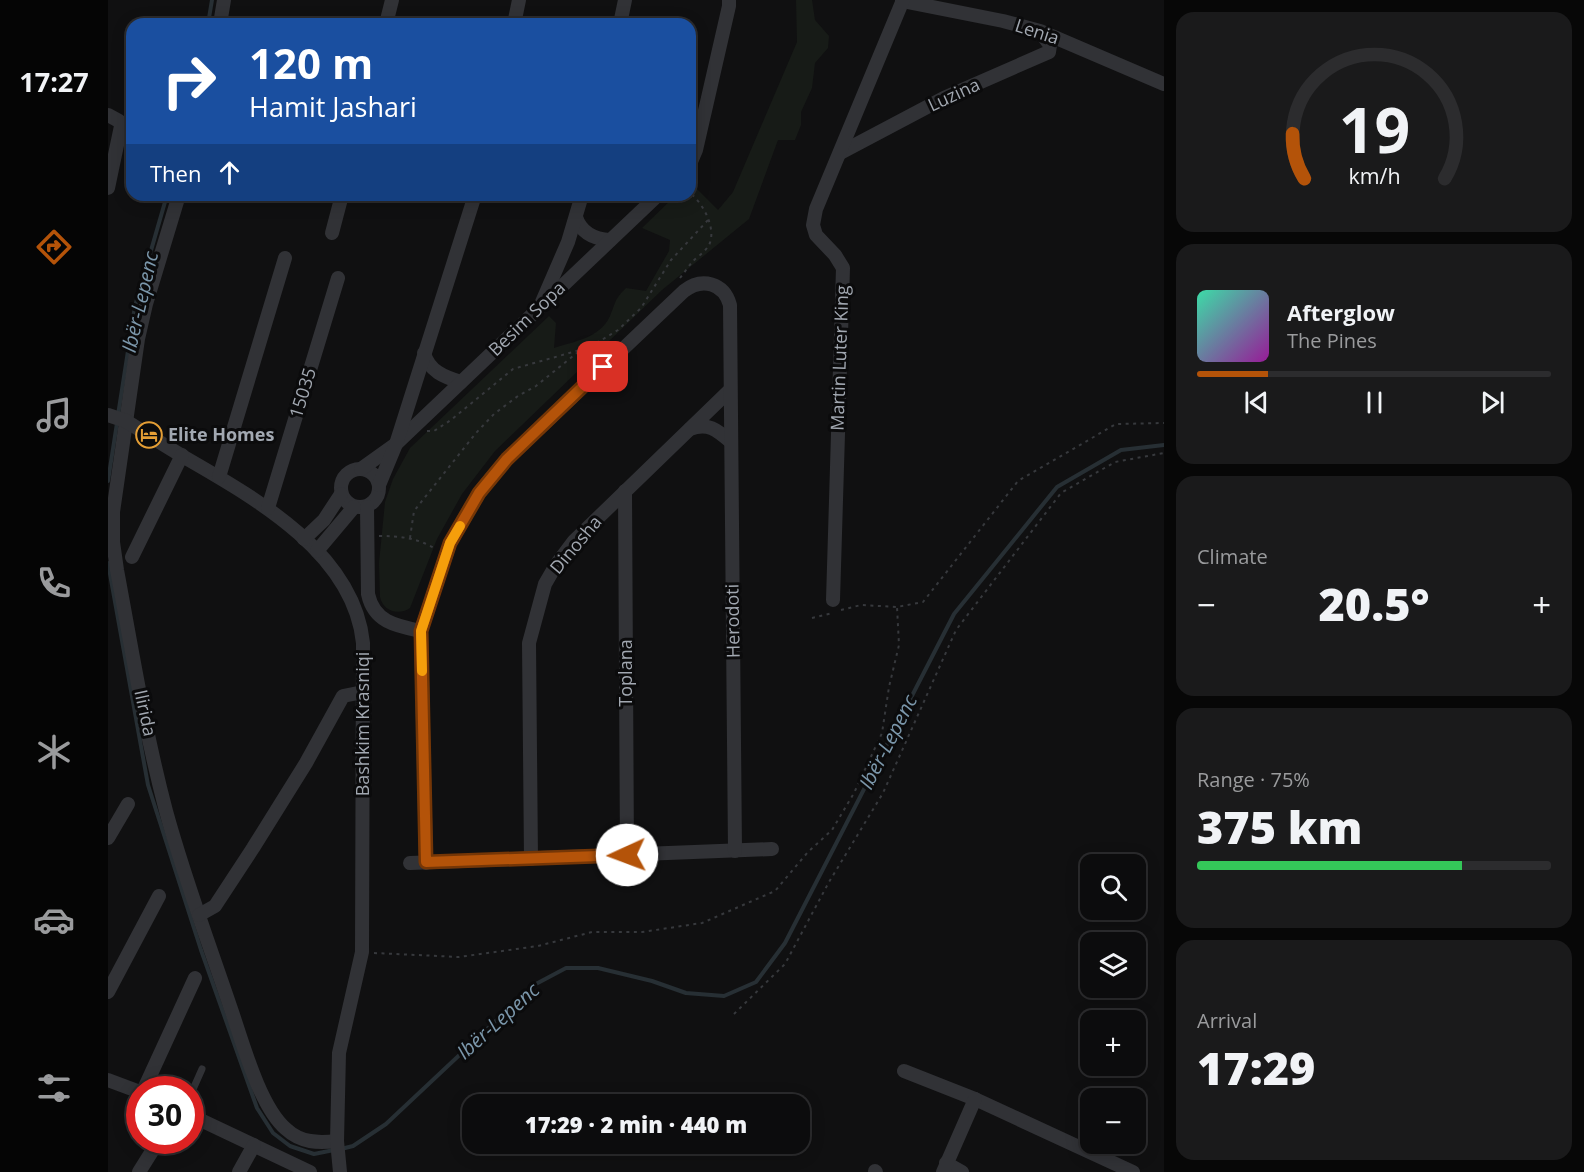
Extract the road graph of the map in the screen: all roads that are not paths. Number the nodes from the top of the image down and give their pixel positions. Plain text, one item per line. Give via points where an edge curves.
1 (224, 0) edge
2 (393, 0) edge
3 (519, 0) edge
4 (625, 0) edge
5 (729, 0) edge
6 (903, 1) edge
7 (221, 18) edge
8 (388, 18) edge
9 (515, 18) edge
10 (621, 18) edge
11 (1040, 32) junction
12 (1164, 84) edge
13 (108, 115) edge
14 (696, 150) edge
15 (840, 153) junction
16 (108, 188) edge
17 (177, 201) edge
18 (340, 201) edge
19 (473, 201) edge
20 (580, 201) edge
21 (652, 201) edge
22 (576, 217) junction
23 (332, 233) dead end
24 (610, 240) junction
25 (285, 258) dead end
26 (338, 278) dead end
27 (540, 307) junction
28 (424, 353) junction
29 (461, 382) junction
30 (730, 390) junction
31 (108, 415) edge
32 (126, 421) junction
33 (690, 429) junction
34 (731, 442) junction
35 (396, 444) junction
36 (182, 455) junction
37 (361, 469) junction
38 (219, 477) junction
39 (379, 485) junction
40 (625, 491) junction
41 (341, 494) junction
42 (360, 507) junction
43 (268, 508) junction
44 (304, 539) junction
45 (317, 551) junction
46 (132, 557) dead end
47 (833, 600) dead end
48 (421, 631) junction
49 (363, 692) junction
50 (128, 804) dead end
51 (108, 838) edge
52 (772, 849) dead end
53 (735, 851) junction
54 (627, 855) junction
55 (531, 859) junction
56 (426, 862) junction
57 (410, 863) dead end
58 (159, 896) dead end
59 (199, 915) junction
60 (195, 978) dead end
61 (108, 992) edge
62 (202, 1070) dead end
63 (904, 1071) dead end
64 (150, 1076) edge
65 (199, 1076) edge
66 (108, 1080) edge
67 (126, 1087) edge
68 (975, 1099) junction
69 (204, 1122) edge
70 (337, 1141) junction
71 (254, 1145) junction
72 (151, 1154) edge
73 (944, 1168) edge
74 (140, 1172) edge
75 (239, 1172) edge
76 (310, 1172) edge
77 (340, 1172) edge
78 (962, 1172) edge
79 (1133, 1172) edge

1 - 7 street
2 - 8 street
3 - 9 street
4 - 10 street
5 - 14 street
6 - 11 street, Lenia
6 - 15 street, Martin Luter King
11 - 12 street, Lenia
11 - 15 street, Luzina via 1050,45 1049,52 944,98
13 - 16 street via 121,126
15 - 47 street, Martin Luter King via 813,225 816,235 843,268
17 - 32 street, Ilirida via 146,303
18 - 23 street
19 - 28 street, Besim Sopa
20 - 22 street
21 - 24 street, Besim Sopa
22 - 24 street via 585,232
22 - 27 street
24 - 27 street, Besim Sopa
25 - 38 street
26 - 43 street, 15035
27 - 29 street, Besim Sopa
28 - 29 street via 426,361 440,375
28 - 35 street, Besim Sopa
29 - 35 street, Besim Sopa
30 - 33 street, Dinosha
30 - 34 street, Herodoti
30 - 48 street, Herodoti via 728,296 718,286 704,282 684,291 507,459 479,493 450,543
31 - 32 street, Bashkim Krasniqi
32 - 36 street, Bashkim Krasniqi
32 - 59 street, Ilirida via 113,512 117,570 166,811
33 - 34 street via 706,426
33 - 40 street, Dinosha
34 - 53 street, Herodoti
35 - 37 street, Besim Sopa
35 - 39 street, Besim Sopa
36 - 38 street, Bashkim Krasniqi
36 - 46 street
37 - 39 street via 373,474
37 - 41 street, Besim Sopa via 345,476
38 - 43 street, Bashkim Krasniqi
39 - 42 street, Besim Sopa via 377,498
40 - 54 street, Toplana
40 - 55 street, Dinosha via 574,541 556,565 537,609 529,666
41 - 42 street via 348,504
41 - 44 street, Besim Sopa via 324,520
42 - 45 street, Besim Sopa
42 - 48 street via 368,537 368,594 373,609 391,624
43 - 44 street, Bashkim Krasniqi
44 - 45 street, Bashkim Krasniqi
45 - 49 street, Bashkim Krasniqi via 351,599 361,623
48 - 56 street
49 - 59 street via 343,696 254,848 215,906
49 - 70 street, Bashkim Krasniqi via 362,952 339,1053
50 - 51 street
52 - 53 street
53 - 54 street
54 - 55 street
55 - 56 street
56 - 57 street
58 - 61 street
59 - 70 street, Ilirida via 249,1060 275,1118 295,1136 320,1143
60 - 64 street
62 - 65 lane
63 - 68 street
66 - 67 street
68 - 73 street
68 - 79 street
69 - 71 street
70 - 77 street
71 - 75 street
71 - 76 street
72 - 74 street
73 - 78 street

